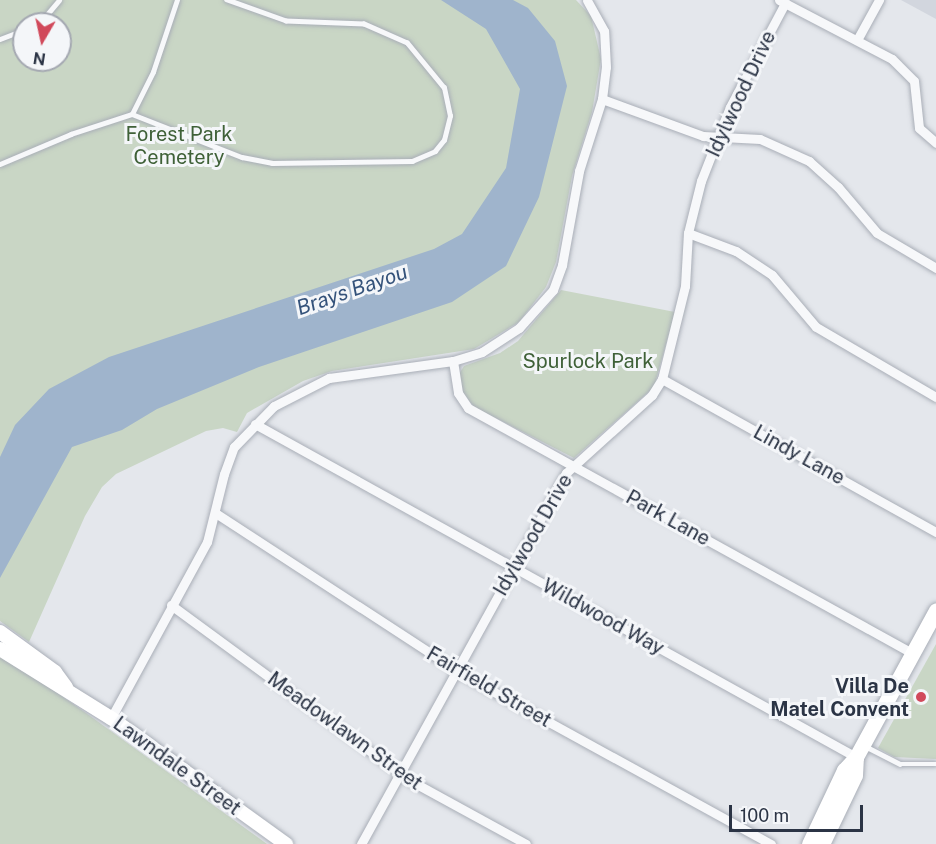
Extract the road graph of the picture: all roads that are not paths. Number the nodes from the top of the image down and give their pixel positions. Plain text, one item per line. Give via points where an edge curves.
1 (59, 0) edge
2 (177, 0) edge
3 (227, 0) edge
4 (587, 0) edge
5 (879, 0) edge
6 (782, 2) edge
7 (49, 12) edge
8 (857, 40) junction
9 (602, 99) junction
10 (132, 114) junction
11 (718, 136) junction
12 (936, 143) edge
13 (0, 164) edge
14 (688, 233) junction
15 (936, 268) edge
16 (453, 361) junction
17 (662, 379) junction
18 (936, 397) edge
19 (255, 424) junction
20 (573, 466) junction
21 (217, 514) junction
22 (936, 531) edge
23 (514, 568) junction
24 (171, 604) junction
25 (936, 610) edge
26 (3, 643) edge
27 (912, 653) junction
28 (457, 670) junction
29 (111, 718) junction
30 (859, 751) junction
31 (936, 764) edge
32 (401, 774) junction
33 (832, 806) junction
34 (286, 844) edge
35 (361, 844) edge
36 (526, 844) edge
37 (771, 844) edge
38 (801, 844) edge
39 (809, 844) edge
40 (822, 844) edge
41 (831, 844) edge

1 - 7 lane
2 - 10 lane via 153,72
3 - 10 lane via 286,21 364,24 406,43 444,88 450,116 444,141 435,151 412,161 272,163 242,157
4 - 9 street via 604,32
5 - 8 street
6 - 8 street
6 - 11 street, Idylwood Drive
8 - 12 street via 892,59 914,81 920,128
9 - 11 street via 703,136
9 - 16 street via 579,171 562,266 553,290 536,312 497,344
10 - 13 lane
11 - 14 street, Idylwood Drive
11 - 15 street via 760,138 809,161 838,186 877,233
14 - 17 street, Idylwood Drive via 685,286
14 - 18 street via 736,251 772,275 816,327
16 - 19 street via 329,378 290,394
16 - 20 street, Park Lane via 458,393 468,408
17 - 20 street, Idylwood Drive via 652,395
17 - 22 street, Lindy Lane
19 - 21 street via 234,447 224,474
19 - 23 street, Wildwood Way
20 - 23 street, Idylwood Drive
20 - 27 street, Park Lane
21 - 24 street via 207,542
21 - 28 street, Fairfield Street
23 - 28 street, Idylwood Drive
23 - 30 street, Wildwood Way
24 - 29 street
24 - 32 street, Meadowlawn Street
25 - 27 main road
26 - 29 main road, Lawndale Street via 45,680 67,689
27 - 30 main road
28 - 32 street, Idylwood Drive
28 - 37 street, Fairfield Street
29 - 34 main road, Lawndale Street
30 - 31 lane via 900,764
30 - 33 main road
32 - 35 street, Idylwood Drive
32 - 36 street, Meadowlawn Street
33 - 38 main road
33 - 39 main road
33 - 40 main road
33 - 41 main road

